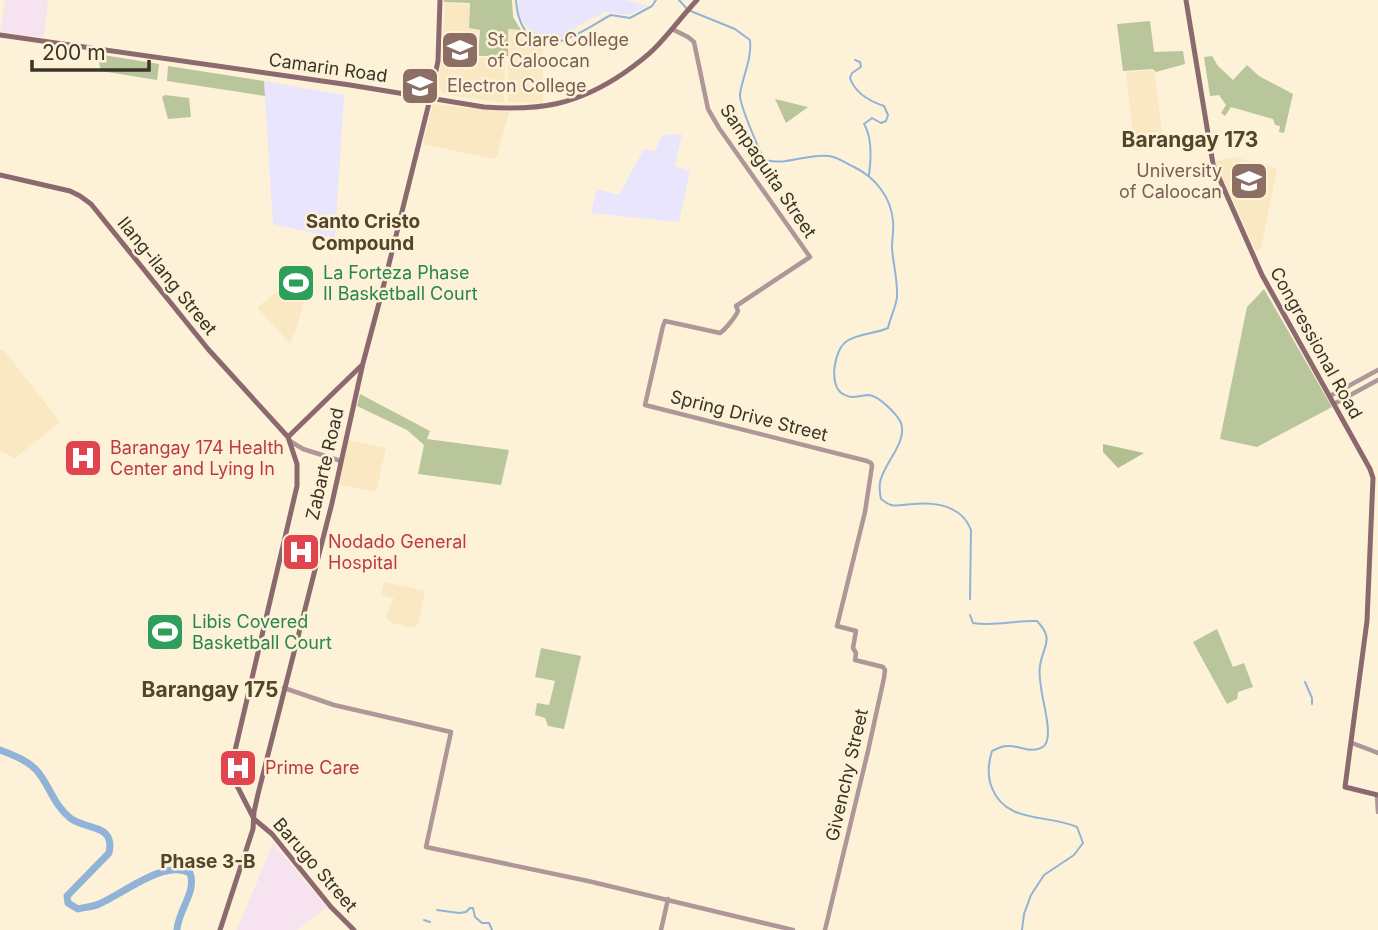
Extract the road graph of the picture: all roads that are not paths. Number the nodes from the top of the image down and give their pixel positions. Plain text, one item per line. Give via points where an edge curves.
1 (440, 0) edge
2 (1186, 0) edge
3 (695, 2) edge
4 (672, 29) junction
5 (0, 35) edge
6 (431, 98) junction
7 (0, 175) edge
8 (717, 332) joint
9 (363, 363) junction
10 (1378, 370) edge
11 (1378, 380) edge
12 (1344, 388) junction
13 (1330, 396) junction
14 (1349, 396) junction
15 (1334, 404) junction
16 (289, 439) junction
17 (303, 449) junction
18 (293, 450) junction
19 (341, 461) junction
20 (853, 648) joint
21 (284, 688) junction
22 (1352, 743) junction
23 (1378, 753) edge
24 (1377, 795) edge
25 (1378, 812) edge
26 (254, 819) junction
27 (668, 900) junction
28 (220, 930) edge
29 (354, 930) edge
30 (661, 930) edge
31 (793, 930) edge
32 (825, 930) edge

1 - 6 main road, Zabarte Road
2 - 13 main road, Congressional Road via 1213,164 1262,275
3 - 4 main road, Camarin Road
4 - 6 main road, Camarin Road via 635,65 583,97 547,106 504,107
4 - 8 street, Sampaguita Street via 694,42 708,109 810,257 737,309 724,330
5 - 6 main road, Camarin Road
6 - 9 main road, Zabarte Road
7 - 16 main road, Ilang-ilang Street via 70,191 90,204 208,349
8 - 20 street, Spring Drive Street via 665,321 645,405 871,463 865,512 838,626 856,631
9 - 16 main road
9 - 19 main road, Zabarte Road
10 - 12 street
11 - 14 street
12 - 13 street
12 - 14 street
13 - 15 main road, Congressional Road
14 - 15 street
15 - 22 main road, Congressional Road via 1373,478 1367,621
16 - 17 street
16 - 18 main road, Barugo Street
17 - 18 street
17 - 19 street
18 - 26 main road, Barugo Street via 297,486 230,772
19 - 21 main road, Zabarte Road
20 - 32 street, Givenchy Street via 855,660 883,667 884,678
21 - 26 main road, Zabarte Road
21 - 27 street via 349,709 451,732 426,846
22 - 23 street
22 - 24 main road, Congressional Road via 1345,787
24 - 25 street
26 - 28 main road, Zabarte Road
26 - 29 main road, Barugo Street
27 - 30 street
27 - 31 street

